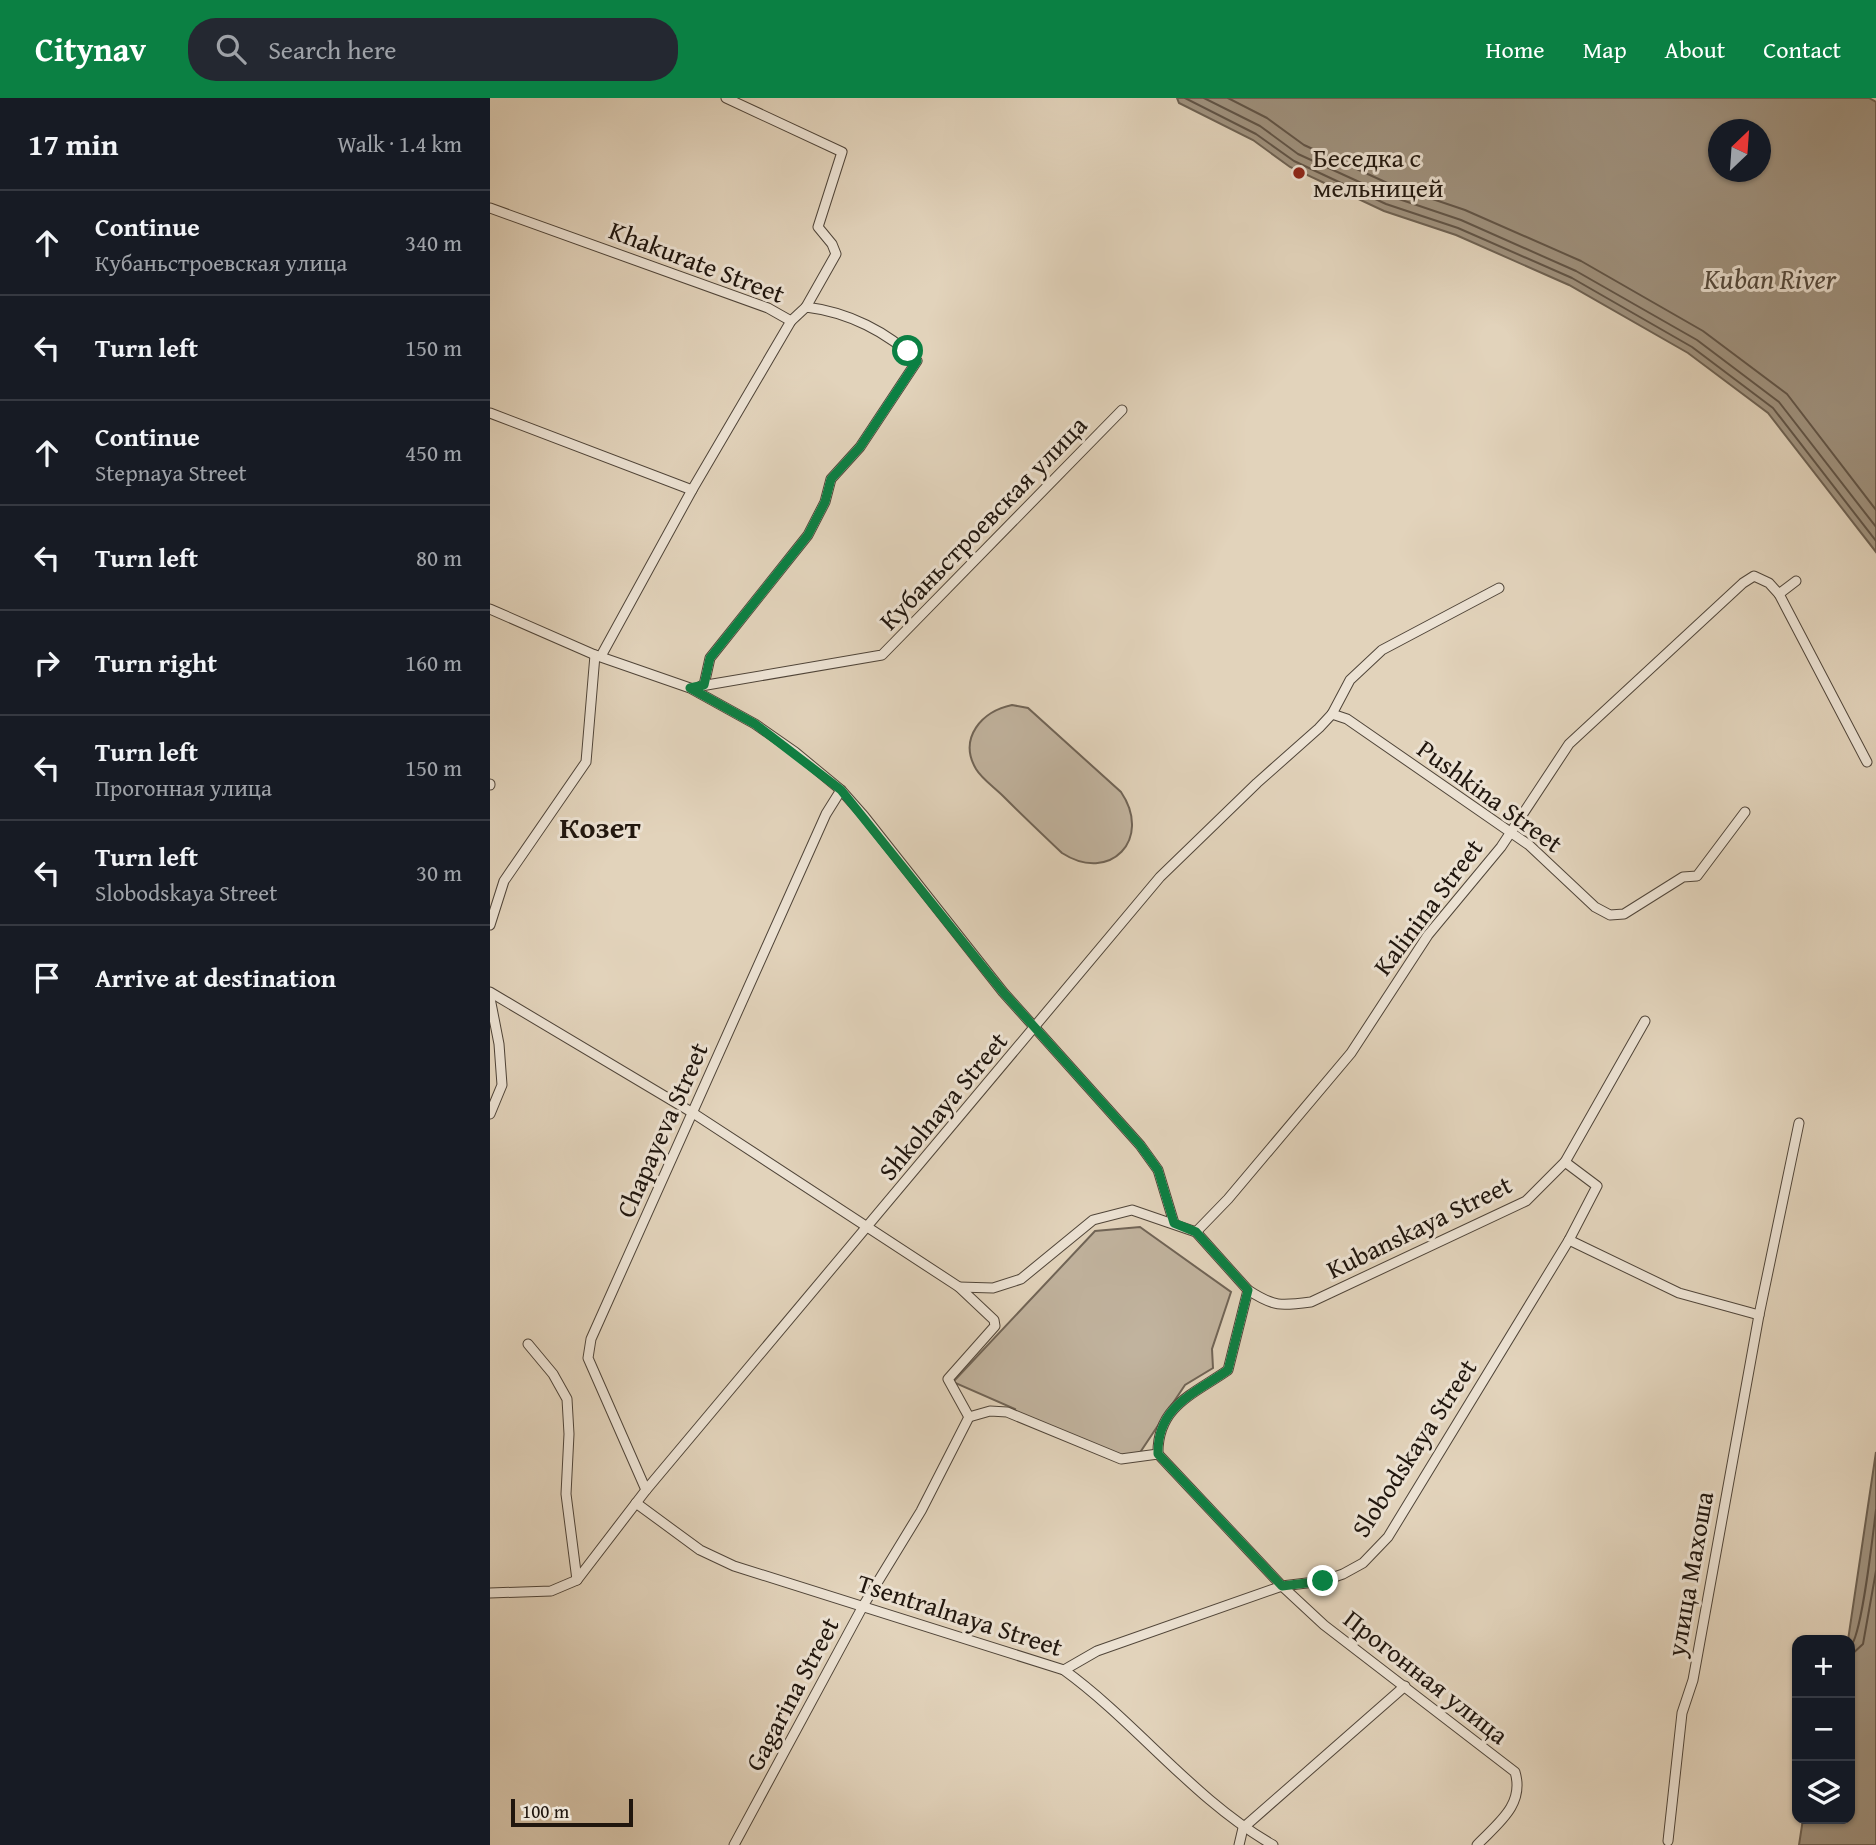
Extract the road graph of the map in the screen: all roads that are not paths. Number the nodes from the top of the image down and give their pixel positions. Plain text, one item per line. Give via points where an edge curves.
1 (726, 98) edge
2 (490, 208) edge
3 (806, 307) junction
4 (791, 321) junction
5 (1122, 410) dead end
6 (490, 413) edge
7 (692, 491) junction
8 (1796, 581) dead end
9 (1499, 588) dead end
10 (1779, 594) junction
11 (490, 609) edge
12 (598, 656) junction
13 (704, 685) junction
14 (690, 688) junction
15 (1332, 714) junction
16 (1867, 762) dead end
17 (841, 790) junction
18 (1745, 812) dead end
19 (1510, 833) junction
20 (490, 925) edge
21 (490, 992) edge
22 (490, 998) edge
23 (1645, 1021) dead end
24 (1035, 1030) junction
25 (693, 1113) junction
26 (490, 1114) edge
27 (1799, 1124) dead end
28 (1565, 1162) junction
29 (1174, 1223) junction
30 (869, 1227) junction
31 (1196, 1232) junction
32 (1569, 1240) junction
33 (959, 1287) junction
34 (1248, 1290) junction
35 (1759, 1315) junction
36 (528, 1344) dead end
37 (969, 1417) junction
38 (1158, 1454) junction
39 (646, 1490) junction
40 (636, 1503) junction
41 (577, 1580) junction
42 (1282, 1586) junction
43 (490, 1593) edge
44 (863, 1606) junction
45 (1064, 1670) junction
46 (1405, 1686) junction
47 (1243, 1828) junction
48 (1668, 1841) dead end
49 (1477, 1844) edge
50 (734, 1845) edge
51 (1239, 1845) edge
52 (1273, 1845) edge

1 - 3 street via 842,152 818,227 836,254
2 - 4 street, Khakurate Street via 768,308
3 - 4 street, Khakurate Street
3 - 13 street, Khakurate Street via 872,327 917,361 860,447 831,479 808,535 710,658
4 - 7 street
5 - 13 street, Кубаньстроевская улица via 882,655
6 - 7 street
7 - 12 street
8 - 10 street
9 - 15 street, Shkolnaya Street via 1382,650 1350,680
10 - 16 street
10 - 19 street, Kalinina Street via 1754,576 1742,583 1569,744
11 - 12 street
12 - 14 street
12 - 20 street via 586,762 504,881
13 - 14 street, Кубаньстроевская улица
14 - 17 street via 755,724
15 - 19 street, Pushkina Street via 1347,719
15 - 24 street, Shkolnaya Street via 1160,877
17 - 24 street
17 - 25 street, Chapayeva Street via 826,814
18 - 19 street, Pushkina Street via 1697,876 1683,877 1624,914 1611,915 1595,907
19 - 31 street, Kalinina Street via 1428,935 1351,1053
21 - 25 street
22 - 26 street via 502,1085
23 - 28 street, Kubanskaya Street
24 - 29 street via 1158,1170
24 - 30 street, Shkolnaya Street
25 - 30 street
25 - 39 street, Chapayeva Street via 591,1339 588,1358
27 - 35 street, улица Махоша
28 - 32 street, Slobodskaya Street via 1597,1186
28 - 34 street, Kubanskaya Street via 1526,1201 1311,1302 1268,1304
29 - 31 street
29 - 33 street via 1132,1210 1112,1213 1093,1220 1021,1279 993,1288
30 - 33 street
30 - 39 street, Shkolnaya Street
31 - 34 street
32 - 35 street via 1679,1293
32 - 42 street, Slobodskaya Street via 1388,1537 1363,1563 1343,1574
33 - 37 street via 995,1326 948,1379
34 - 38 street via 1228,1370 1175,1404 1157,1434
35 - 48 street, улица Махоша via 1693,1680 1682,1713
36 - 41 street via 568,1399 566,1494
37 - 38 street via 1007,1412 1121,1459
37 - 44 street, Gagarina Street via 921,1511
38 - 42 street, Прогонная улица
39 - 40 street, Shkolnaya Street
40 - 41 street, Shkolnaya Street
40 - 44 street, Tsentralnaya Street via 700,1550 734,1566
41 - 43 street via 551,1591
42 - 45 street, Slobodskaya Street via 1097,1651
42 - 46 street, Прогонная улица via 1324,1625
44 - 45 street, Tsentralnaya Street
44 - 50 street, Gagarina Street
45 - 47 street, Tsentralnaya Street
46 - 47 street
46 - 49 street, Прогонная улица via 1515,1772 1517,1798
47 - 51 street
47 - 52 street, Tsentralnaya Street

